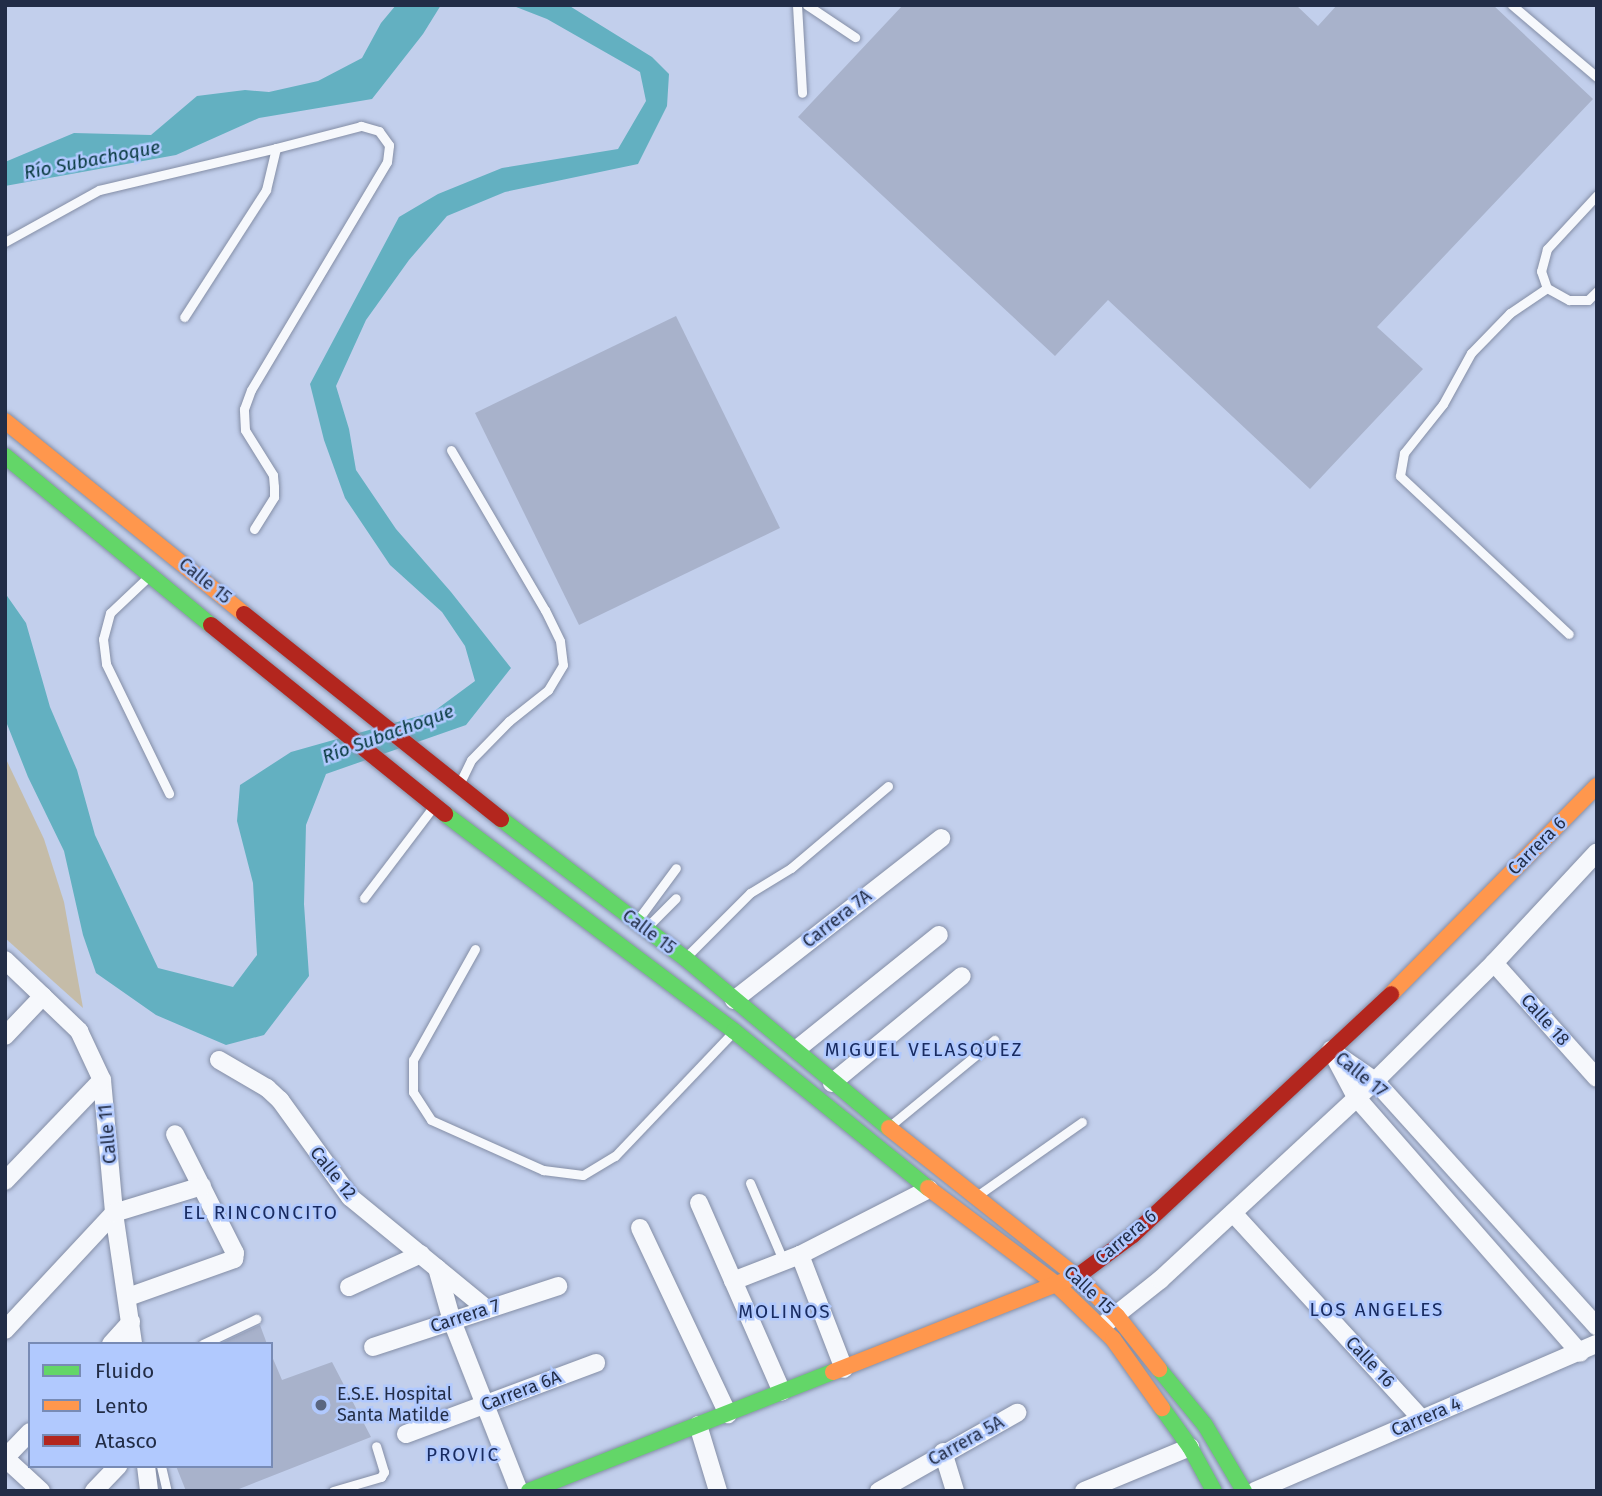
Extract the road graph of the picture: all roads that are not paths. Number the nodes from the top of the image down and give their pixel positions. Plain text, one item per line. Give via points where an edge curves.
1 (797, 5) edge
2 (807, 5) edge
3 (1513, 5) edge
4 (855, 37) dead end
5 (1597, 76) edge
6 (802, 93) dead end
7 (276, 148) junction
8 (1597, 195) edge
9 (5, 242) edge
10 (1547, 288) junction
11 (1597, 291) edge
12 (184, 317) dead end
13 (5, 421) edge
14 (450, 450) dead end
15 (5, 456) edge
16 (254, 529) dead end
17 (173, 555) junction
18 (151, 575) junction
19 (1569, 634) dead end
20 (888, 786) dead end
21 (458, 787) junction
22 (1596, 789) edge
23 (169, 793) dead end
24 (434, 807) junction
25 (941, 838) dead end
26 (1597, 852) edge
27 (676, 869) dead end
28 (364, 898) dead end
29 (676, 898) dead end
30 (641, 926) junction
31 (939, 935) dead end
32 (475, 948) dead end
33 (685, 958) junction
34 (5, 960) edge
35 (1494, 962) junction
36 (962, 976) dead end
37 (43, 996) junction
38 (734, 1000) junction
39 (751, 1013) junction
40 (734, 1031) junction
41 (5, 1036) edge
42 (994, 1040) dead end
43 (797, 1049) junction
44 (1331, 1050) junction
45 (219, 1059) dead end
46 (1597, 1078) edge
47 (102, 1080) junction
48 (1375, 1081) junction
49 (832, 1083) junction
50 (1356, 1097) junction
51 (1082, 1122) dead end
52 (889, 1126) junction
53 (175, 1135) dead end
54 (5, 1181) edge
55 (750, 1183) dead end
56 (202, 1186) junction
57 (929, 1189) junction
58 (977, 1196) junction
59 (699, 1203) dead end
60 (114, 1213) junction
61 (1233, 1213) junction
62 (640, 1228) dead end
63 (421, 1254) junction
64 (792, 1257) junction
65 (437, 1268) junction
66 (1077, 1277) junction
67 (733, 1281) junction
68 (1056, 1285) junction
69 (558, 1286) dead end
70 (349, 1287) dead end
71 (128, 1297) junction
72 (487, 1309) junction
73 (1117, 1316) junction
74 (256, 1319) dead end
75 (452, 1321) junction
76 (131, 1322) junction
77 (7, 1325) edge
78 (1100, 1327) junction
79 (113, 1342) edge
80 (133, 1342) edge
81 (206, 1342) edge
82 (1593, 1343) edge
83 (373, 1347) dead end
84 (596, 1363) dead end
85 (844, 1368) junction
86 (782, 1392) junction
87 (487, 1404) junction
88 (1017, 1413) dead end
89 (728, 1414) junction
90 (1422, 1418) junction
91 (698, 1426) junction
92 (28, 1434) edge
93 (406, 1434) dead end
94 (376, 1446) dead end
95 (1190, 1447) junction
96 (943, 1452) junction
97 (5, 1458) edge
98 (116, 1468) edge
99 (146, 1468) edge
100 (161, 1468) edge
101 (566, 1484) edge
102 (41, 1491) edge
103 (94, 1491) edge
104 (149, 1491) edge
105 (167, 1491) edge
106 (333, 1491) edge
107 (519, 1491) edge
108 (529, 1491) edge
109 (718, 1491) edge
110 (879, 1491) edge
111 (956, 1491) edge
112 (1084, 1491) edge
113 (1214, 1491) edge
114 (1244, 1491) edge
115 (1255, 1491) edge

1 - 6 lane
2 - 4 lane
3 - 5 lane
7 - 9 lane via 99,190
7 - 12 lane via 266,190
7 - 16 lane via 361,126 379,131 388,145 387,162 244,409 245,430 273,475 274,497
8 - 10 lane via 1547,249 1541,271
10 - 11 lane via 1569,300 1588,300
10 - 19 lane via 1510,313 1471,353 1443,404 1404,453 1400,476
13 - 17 street, Calle 15
14 - 21 lane via 545,610 560,640 563,665 548,690 471,760
15 - 18 street, Calle 15
17 - 18 street
17 - 21 street, Calle 15
18 - 23 lane via 110,614 103,639 106,664
18 - 24 street, Calle 15
20 - 33 lane via 791,868 750,894
21 - 24 street
21 - 30 street, Calle 15
22 - 44 street, Carrera 6
24 - 28 lane
24 - 40 street, Calle 15
25 - 38 street, Carrera 7A
26 - 35 street
27 - 30 lane
29 - 30 lane
30 - 33 street, Calle 15
31 - 43 street
32 - 40 lane via 413,1060 413,1092 431,1119 543,1170 583,1175 615,1156
33 - 38 street, Calle 15
34 - 37 street, Calle 11
35 - 46 street, Calle 18
35 - 48 street
36 - 49 street
37 - 41 street
37 - 47 street, Calle 11 via 79,1031
38 - 39 street, Calle 15
39 - 40 lane
39 - 43 street, Calle 15
40 - 57 street, Calle 15
42 - 52 lane
43 - 49 street, Calle 15
44 - 48 street, Calle 17
44 - 50 street, Calle 17
44 - 66 street, Carrera 6 via 1133,1235
45 - 63 street, Calle 12 via 280,1100 350,1197
47 - 54 street
47 - 60 street, Calle 11
48 - 50 street
48 - 82 street, Calle 17
49 - 52 street, Calle 15
50 - 61 street
50 - 82 street, Calle 17
51 - 58 lane
52 - 58 street, Calle 15
53 - 56 street
55 - 64 lane
56 - 60 street
56 - 71 street via 234,1259
57 - 64 street
57 - 68 street, Calle 15
58 - 66 street, Calle 15
59 - 67 street
60 - 71 street, Calle 11
60 - 77 street
61 - 73 street
61 - 90 street, Calle 16
62 - 89 street
63 - 65 street, Calle 12
63 - 70 street
64 - 67 street
64 - 85 street
65 - 72 street, Calle 12
65 - 75 street
66 - 68 street, Carrera 6
66 - 73 street, Calle 15
67 - 86 street
68 - 78 street, Calle 15
68 - 85 street, Carrera 6
69 - 72 street, Carrera 7
71 - 76 street, Calle 11
72 - 75 street, Carrera 7
73 - 78 street
73 - 114 street, Calle 15 via 1205,1425
74 - 81 lane
75 - 83 street, Carrera 7
75 - 87 street
76 - 79 street
76 - 80 street, Calle 11
78 - 95 street, Calle 15
82 - 90 street, Carrera 4
84 - 87 street, Carrera 6A
85 - 86 street, Carrera 6
86 - 89 street, Carrera 6
87 - 93 street, Carrera 6A
87 - 107 street
88 - 96 street, Carrera 5A
89 - 91 street, Carrera 6
90 - 115 street, Carrera 4
91 - 101 street, Carrera 6
91 - 109 street
92 - 97 street
94 - 106 lane via 384,1472 381,1477
95 - 112 street
95 - 113 street, Calle 15
96 - 110 street, Carrera 5A
96 - 111 street
97 - 102 street
98 - 103 street
99 - 104 street
100 - 105 lane
101 - 108 street, Carrera 6

